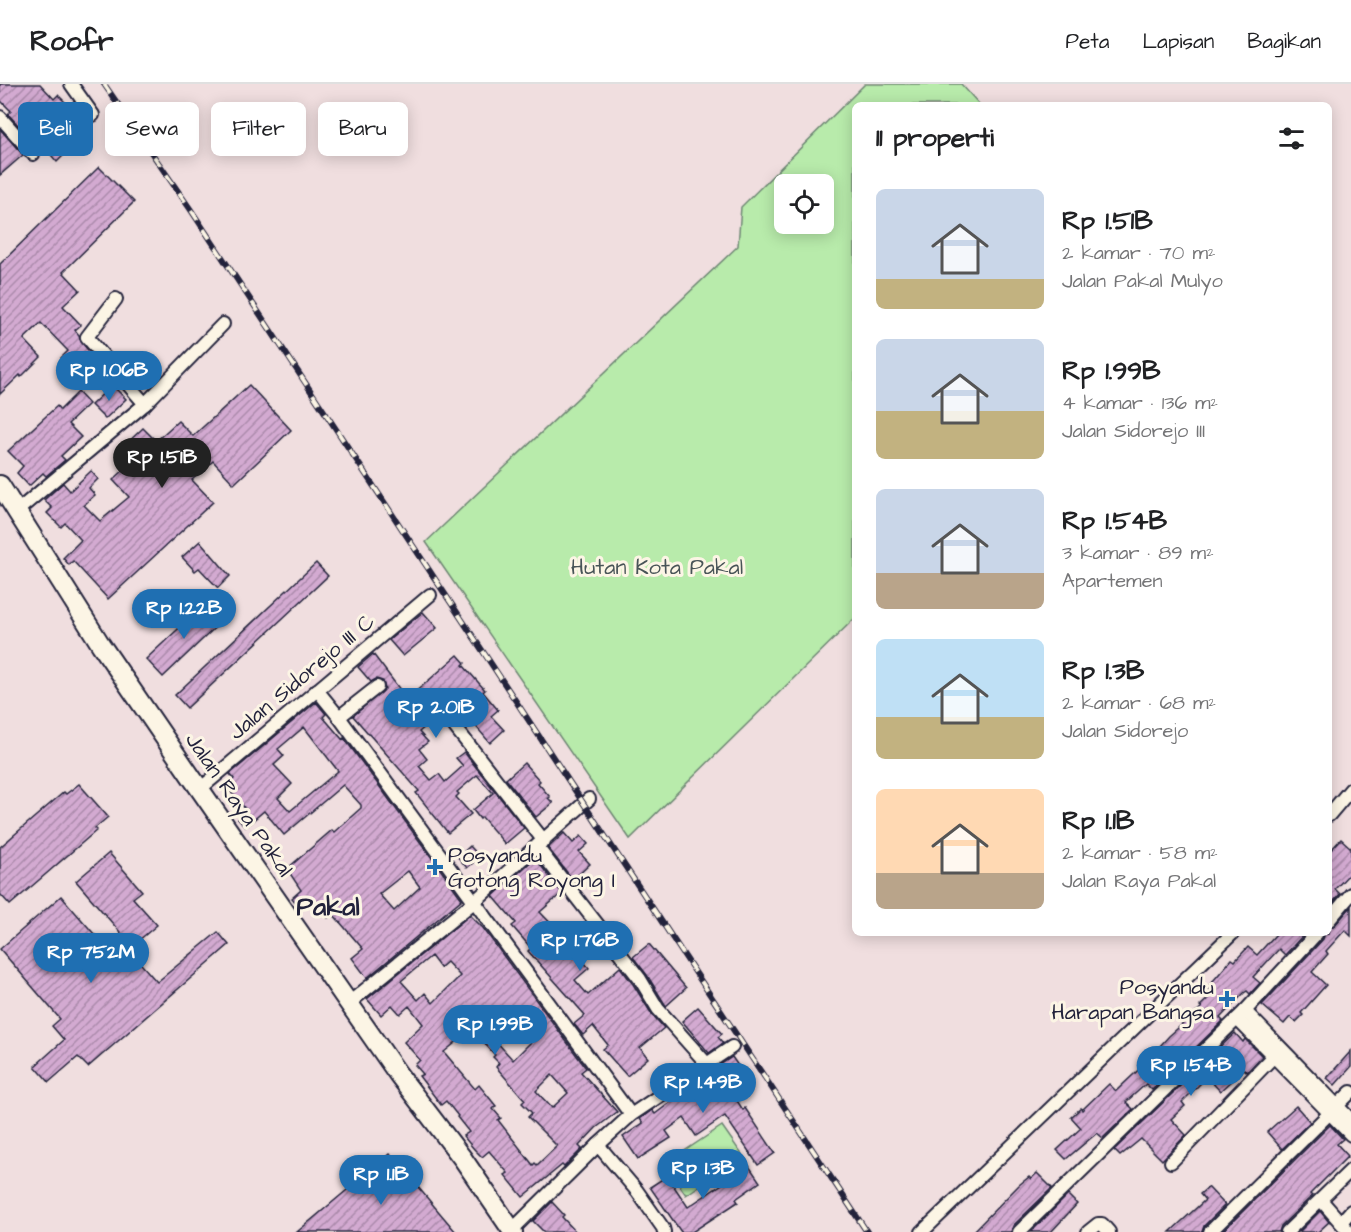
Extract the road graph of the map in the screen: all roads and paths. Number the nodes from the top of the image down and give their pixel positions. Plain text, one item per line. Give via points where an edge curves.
1 (71, 84) edge
2 (84, 102) edge
3 (0, 117) edge
4 (18, 137) edge
5 (116, 299) dead end
6 (223, 324) dead end
7 (145, 404) junction
8 (6, 501) edge
9 (430, 595) dead end
10 (378, 687) dead end
11 (317, 690) junction
12 (339, 717) junction
13 (455, 727) dead end
14 (200, 789) junction
15 (1351, 789) edge
16 (589, 799) dead end
17 (1332, 811) edge
18 (540, 844) junction
19 (1351, 894) edge
20 (475, 901) junction
21 (1332, 916) edge
22 (1230, 936) edge
23 (1314, 936) edge
24 (349, 1003) junction
25 (1241, 1015) junction
26 (732, 1047) dead end
27 (1274, 1056) junction
28 (707, 1064) junction
29 (1351, 1092) edge
30 (1333, 1110) junction
31 (631, 1114) junction
32 (1351, 1120) edge
33 (1351, 1135) edge
34 (598, 1145) junction
35 (1171, 1162) dead end
36 (1351, 1170) edge
37 (1321, 1200) junction
38 (1351, 1211) edge
39 (1341, 1222) junction
40 (512, 1231) edge
41 (664, 1232) edge
42 (922, 1232) edge
43 (1018, 1232) edge
44 (1088, 1232) edge
45 (1109, 1232) edge
46 (1210, 1232) edge
47 (1287, 1232) edge
48 (1349, 1232) edge

1 - 2 street
3 - 4 street
5 - 7 street via 87,337
6 - 7 street
7 - 8 street
8 - 14 main road, Jalan Raya Pakal
9 - 11 street, Jalan Sidorejo III C
10 - 12 street
11 - 12 street
11 - 14 street, Jalan Sidorejo III C
12 - 20 street
13 - 18 street
14 - 24 main road, Jalan Raya Pakal
15 - 17 street
16 - 18 street
18 - 20 street
18 - 28 street via 658,1009
19 - 21 street
20 - 24 street
20 - 31 street
22 - 42 street
23 - 25 street
24 - 40 main road, Jalan Raya Pakal
25 - 27 street
25 - 30 street
25 - 43 street
26 - 28 street
27 - 30 street
27 - 35 street
28 - 31 street
29 - 30 street
30 - 32 street
30 - 33 street
30 - 46 street
31 - 34 street
34 - 40 street
34 - 41 street via 637,1191
36 - 37 street
37 - 39 street
37 - 47 street
38 - 39 street
39 - 48 street
44 - 45 street via 1098,1224

